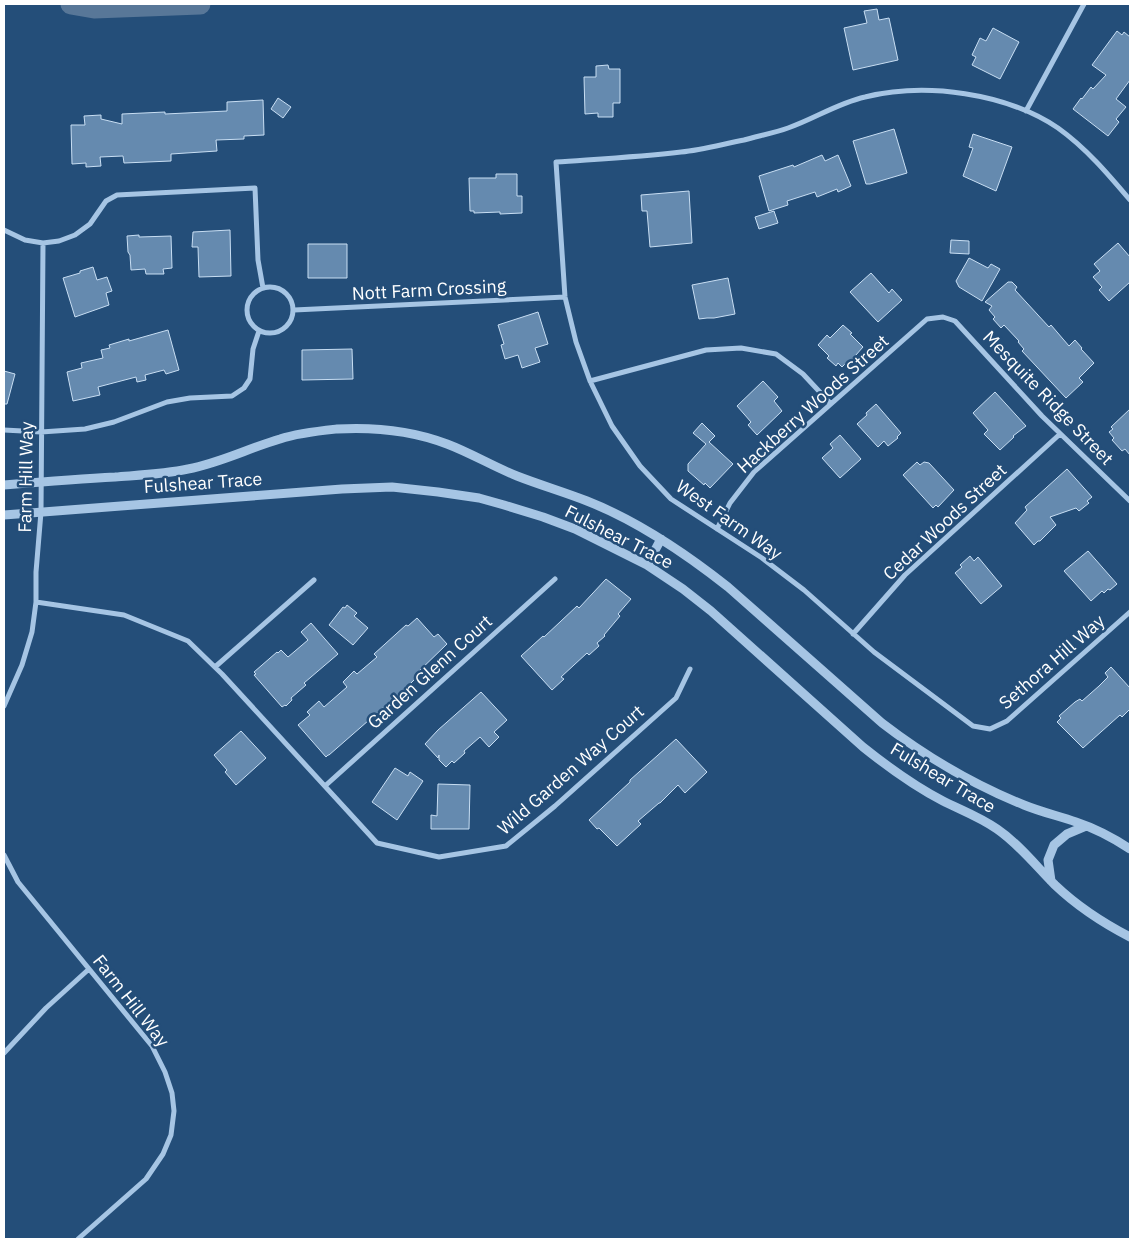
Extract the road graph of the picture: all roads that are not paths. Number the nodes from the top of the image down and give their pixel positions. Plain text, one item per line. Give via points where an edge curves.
1 (1084, 4) edge
2 (1026, 111) junction
3 (1130, 200) edge
4 (4, 230) edge
5 (43, 243) junction
6 (263, 288) junction
7 (565, 297) junction
8 (294, 310) junction
9 (944, 316) joint
10 (259, 331) junction
11 (590, 381) junction
12 (831, 404) junction
13 (4, 430) edge
14 (41, 432) junction
15 (1060, 434) junction
16 (40, 482) junction
17 (4, 486) edge
18 (1130, 501) edge
19 (41, 512) junction
20 (4, 515) edge
21 (717, 529) junction
22 (661, 539) junction
23 (646, 565) junction
24 (314, 580) dead end
25 (555, 580) dead end
26 (36, 602) junction
27 (1130, 612) edge
28 (853, 634) junction
29 (215, 667) junction
30 (690, 668) dead end
31 (4, 706) edge
32 (990, 728) joint
33 (325, 786) junction
34 (1086, 826) junction
35 (1130, 849) edge
36 (4, 855) edge
37 (1051, 881) junction
38 (1130, 937) edge
39 (89, 969) junction
40 (4, 1053) edge
41 (78, 1239) edge

1 - 2 street
2 - 3 street via 1057,128 1082,148
2 - 7 street, West Farm Way via 963,94 904,90 864,97 788,128 683,152 556,162
4 - 5 street via 25,240
5 - 6 street via 75,235 90,224 106,201 117,195 255,188 258,260
5 - 14 street, Farm Hill Way
6 - 8 street via 281,288 290,298
6 - 10 street via 254,292 246,310 252,325
7 - 8 street, Nott Farm Crossing
7 - 11 street, West Farm Way
8 - 10 street via 290,322 279,332
9 - 12 street, Hackberry Woods Street via 927,319
9 - 15 street, Mesquite Ridge Street via 955,321
10 - 14 street via 252,349 250,379 232,396 167,402 85,429
11 - 12 street via 706,350 741,348 776,354 803,374
11 - 21 street, West Farm Way via 612,426 640,466 671,499
12 - 21 street, Hackberry Woods Street via 754,472 730,502
13 - 14 street
14 - 16 street, Farm Hill Way
15 - 18 street, Mesquite Ridge Street
15 - 28 street, Cedar Woods Street via 905,575
16 - 17 street, Fulshear Trace
16 - 19 street, Farm Hill Way
16 - 22 street, Fulshear Trace via 188,469 308,432 366,428 390,430 446,443 519,477 588,501
19 - 20 street, Fulshear Trace
19 - 23 street, Fulshear Trace via 392,487 504,505 575,529
19 - 26 street, Farm Hill Way
21 - 28 street, West Farm Way via 804,590
22 - 23 street
22 - 34 street, Fulshear Trace via 728,587 907,742 946,766 1024,805
23 - 37 street, Fulshear Trace via 711,611 870,752 912,783 996,828
24 - 29 street
25 - 33 street, Garden Glenn Court
26 - 29 street, Wild Garden Way Court via 124,615 188,641
26 - 31 street, Farm Hill Way via 32,632 22,665
27 - 32 street, Sethora Hill Way via 1007,721
28 - 32 street, West Farm Way via 973,726
29 - 33 street, Wild Garden Way Court
30 - 33 street, Wild Garden Way Court via 676,698 506,846 439,857 377,843
34 - 35 street, Fulshear Trace
34 - 37 street via 1067,834 1054,845 1048,860
36 - 39 street, Farm Hill Way via 18,882
37 - 38 street, Fulshear Trace via 1096,917
39 - 40 street
39 - 41 street, Farm Hill Way via 152,1046 166,1072 174,1111 171,1135 146,1179

